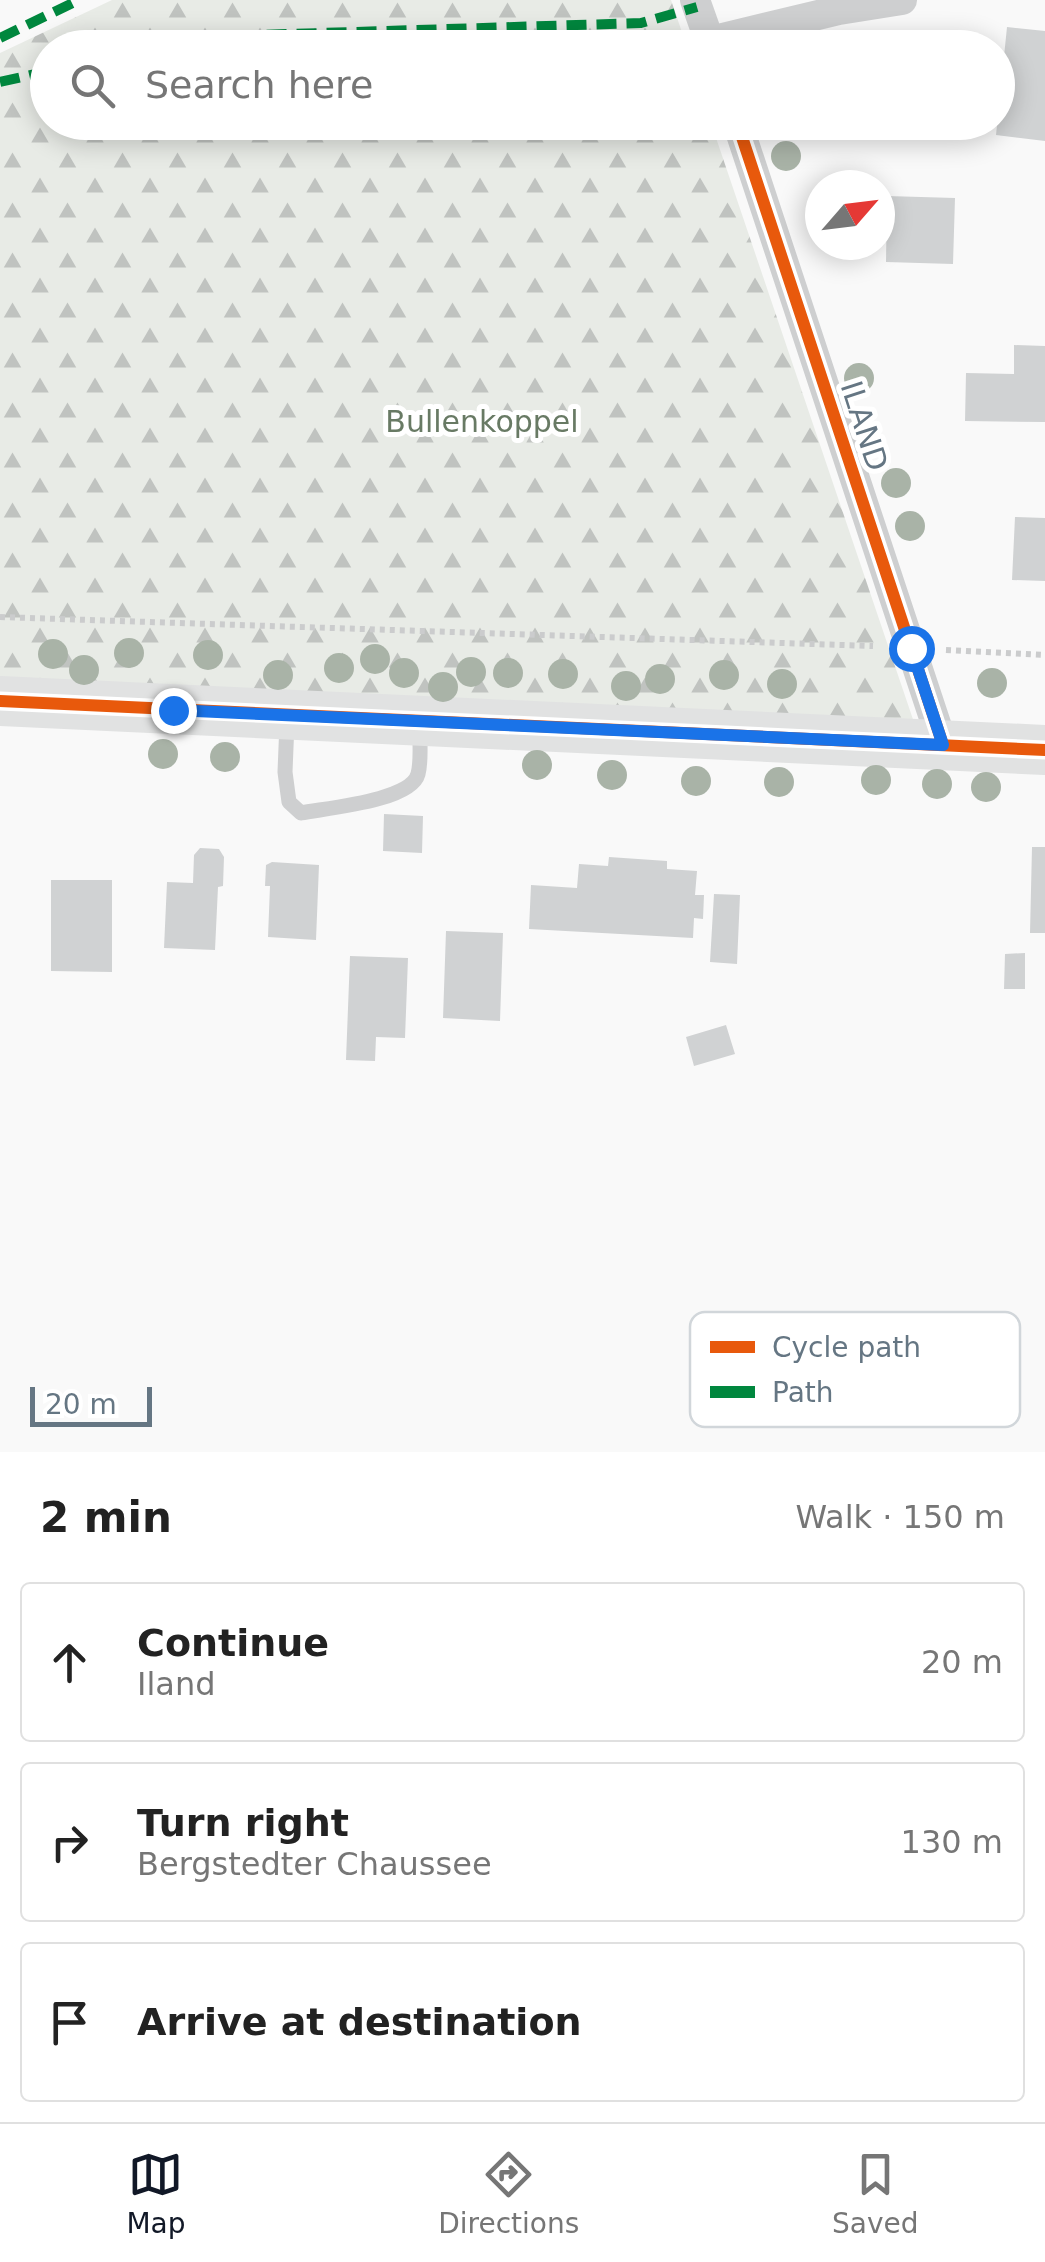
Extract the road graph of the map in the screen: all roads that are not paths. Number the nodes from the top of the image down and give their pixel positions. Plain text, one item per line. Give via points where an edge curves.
1 (695, 0) edge
2 (902, 0) edge
3 (706, 30) edge
4 (764, 30) edge
5 (743, 140) edge
6 (0, 701) edge
7 (288, 716) junction
8 (420, 722) junction
9 (943, 745) junction
10 (1045, 750) edge

1 - 3 street
2 - 4 street
5 - 9 street, ILAND
6 - 7 main road
7 - 8 main road
7 - 8 lane via 289,802 301,812 392,796 412,784
8 - 9 main road
9 - 10 main road

